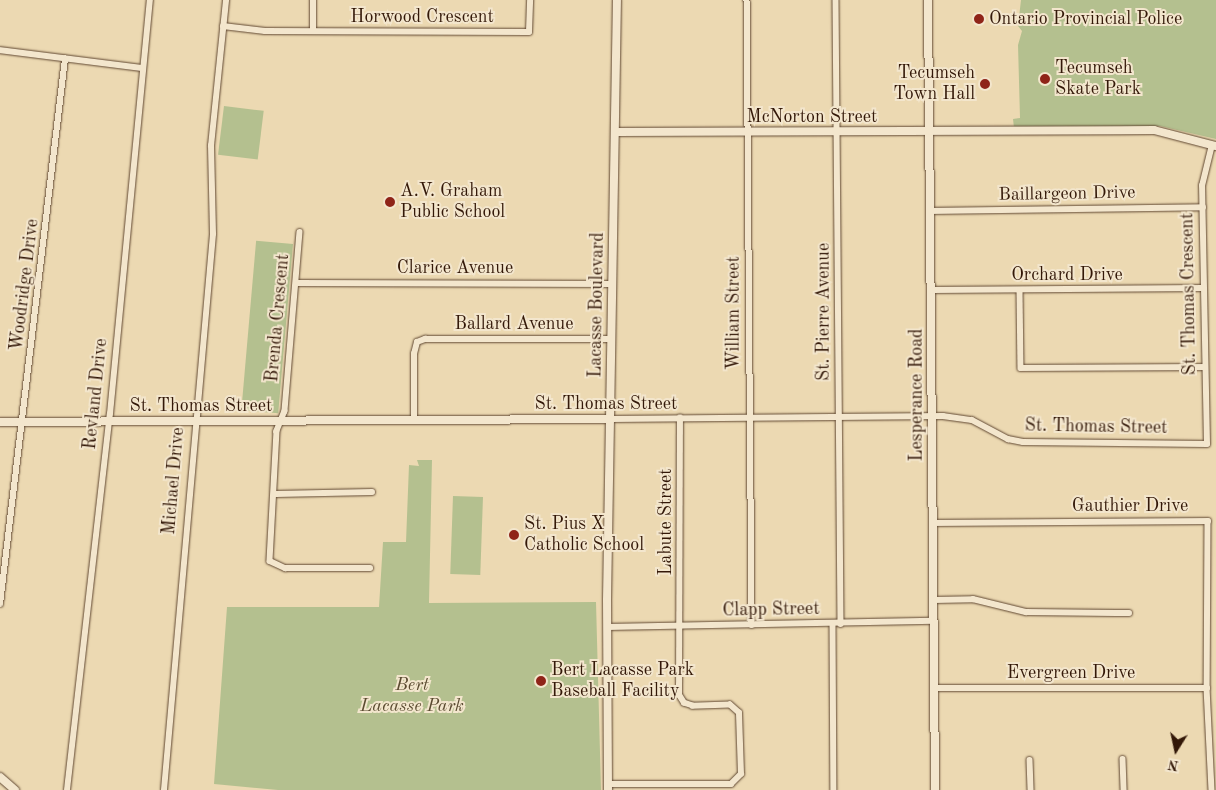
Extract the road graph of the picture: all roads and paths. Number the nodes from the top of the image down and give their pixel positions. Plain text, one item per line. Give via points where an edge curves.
1 (150, 0) edge
2 (226, 0) edge
3 (313, 0) edge
4 (530, 0) edge
5 (617, 0) edge
6 (747, 0) edge
7 (836, 0) edge
8 (928, 0) edge
9 (223, 26) junction
10 (313, 31) junction
11 (0, 50) edge
12 (65, 59) junction
13 (143, 68) junction
14 (931, 131) junction
15 (616, 132) junction
16 (748, 132) junction
17 (837, 132) junction
18 (1214, 146) edge
19 (1203, 207) junction
20 (931, 211) junction
21 (300, 232) dead end
22 (298, 283) junction
23 (612, 284) junction
24 (1203, 288) junction
25 (932, 290) junction
26 (1020, 290) junction
27 (612, 339) junction
28 (1204, 367) junction
29 (839, 416) junction
30 (932, 416) junction
31 (750, 417) junction
32 (680, 418) junction
33 (610, 419) junction
34 (414, 420) junction
35 (281, 421) junction
36 (0, 422) edge
37 (23, 422) junction
38 (109, 422) junction
39 (194, 422) junction
40 (1207, 444) joint
41 (372, 492) dead end
42 (276, 494) junction
43 (933, 523) junction
44 (370, 568) dead end
45 (934, 600) junction
46 (0, 604) edge
47 (1129, 613) dead end
48 (934, 621) junction
49 (833, 624) junction
50 (841, 624) junction
51 (682, 625) junction
52 (752, 625) junction
53 (608, 627) junction
54 (935, 688) junction
55 (1207, 688) junction
56 (1123, 758) dead end
57 (1030, 760) dead end
58 (0, 777) edge
59 (608, 787) edge
60 (15, 790) edge
61 (68, 790) edge
62 (164, 790) edge
63 (834, 790) edge
64 (935, 790) edge
65 (1031, 790) edge
66 (1124, 790) edge
67 (1212, 790) edge

1 - 13 street, Revland Drive
2 - 9 street, Michael Drive
3 - 10 street
4 - 10 street, Horwood Crescent via 529,32
5 - 15 street, Lacasse Boulevard
6 - 16 street, William Street
7 - 17 street, St. Pierre Avenue
8 - 14 street, Lesperance Road
9 - 10 street via 265,31
9 - 39 street, Michael Drive via 211,146 213,234
11 - 12 street
12 - 13 street
12 - 37 street, Woodridge Drive
13 - 38 street, Revland Drive
14 - 17 street, McNorton Street
14 - 18 street, McNorton Street via 1154,130
14 - 20 street, Lesperance Road
15 - 16 street, McNorton Street
15 - 23 street, Lacasse Boulevard
16 - 17 street, McNorton Street
16 - 31 street, William Street
17 - 29 street, St. Pierre Avenue
18 - 19 street, St. Thomas Crescent via 1202,186
19 - 20 street, Baillargeon Drive
19 - 24 street, St. Thomas Crescent
20 - 25 street, Lesperance Road
21 - 22 street, Brenda Crescent
22 - 23 street, Clarice Avenue
22 - 35 street, Brenda Crescent via 285,410
23 - 27 street, Lacasse Boulevard
24 - 26 street, Orchard Drive
24 - 28 street, St. Thomas Crescent
25 - 26 street, Orchard Drive
25 - 30 street, Lesperance Road
26 - 28 street via 1021,368
27 - 33 street, Lacasse Boulevard
27 - 34 street, Ballard Avenue via 425,339 417,342
28 - 40 street, St. Thomas Crescent
29 - 30 street, St. Thomas Street
29 - 31 street, St. Thomas Street
29 - 50 street, St. Pierre Avenue
30 - 40 street, St. Thomas Street via 972,420 1008,439 1022,442
30 - 43 street, Lesperance Road
31 - 32 street, St. Thomas Street
31 - 52 street, William Street
32 - 33 street, St. Thomas Street
32 - 51 street, Labute Street
33 - 34 street, St. Thomas Street
33 - 53 street, Lacasse Boulevard
34 - 35 street, St. Thomas Street
35 - 39 street, St. Thomas Street
35 - 42 street, Brenda Crescent via 277,431
36 - 37 street, St. Thomas Street
37 - 38 street, St. Thomas Street
37 - 46 street, Woodridge Drive
38 - 39 street, St. Thomas Street
38 - 61 street, Revland Drive
39 - 62 street, Michael Drive
41 - 42 street
42 - 44 street, Brenda Crescent via 270,555 274,564 284,568
43 - 45 street, Lesperance Road
43 - 55 street, Gauthier Drive via 1208,521
45 - 47 street via 973,599 1026,612
45 - 48 street, Lesperance Road
48 - 50 street, Clapp Street
48 - 54 street, Lesperance Road
49 - 50 street, Clapp Street
49 - 52 street, Clapp Street
49 - 63 street
51 - 52 street, Clapp Street
51 - 53 street, Clapp Street
51 - 59 street, Labute Street via 679,695 684,703 693,706 730,705 740,713 740,774 731,784
53 - 59 street, Lacasse Boulevard
54 - 55 street, Evergreen Drive
54 - 64 street, Lesperance Road
55 - 67 street, Gauthier Drive
56 - 66 street
57 - 65 street
58 - 60 street

